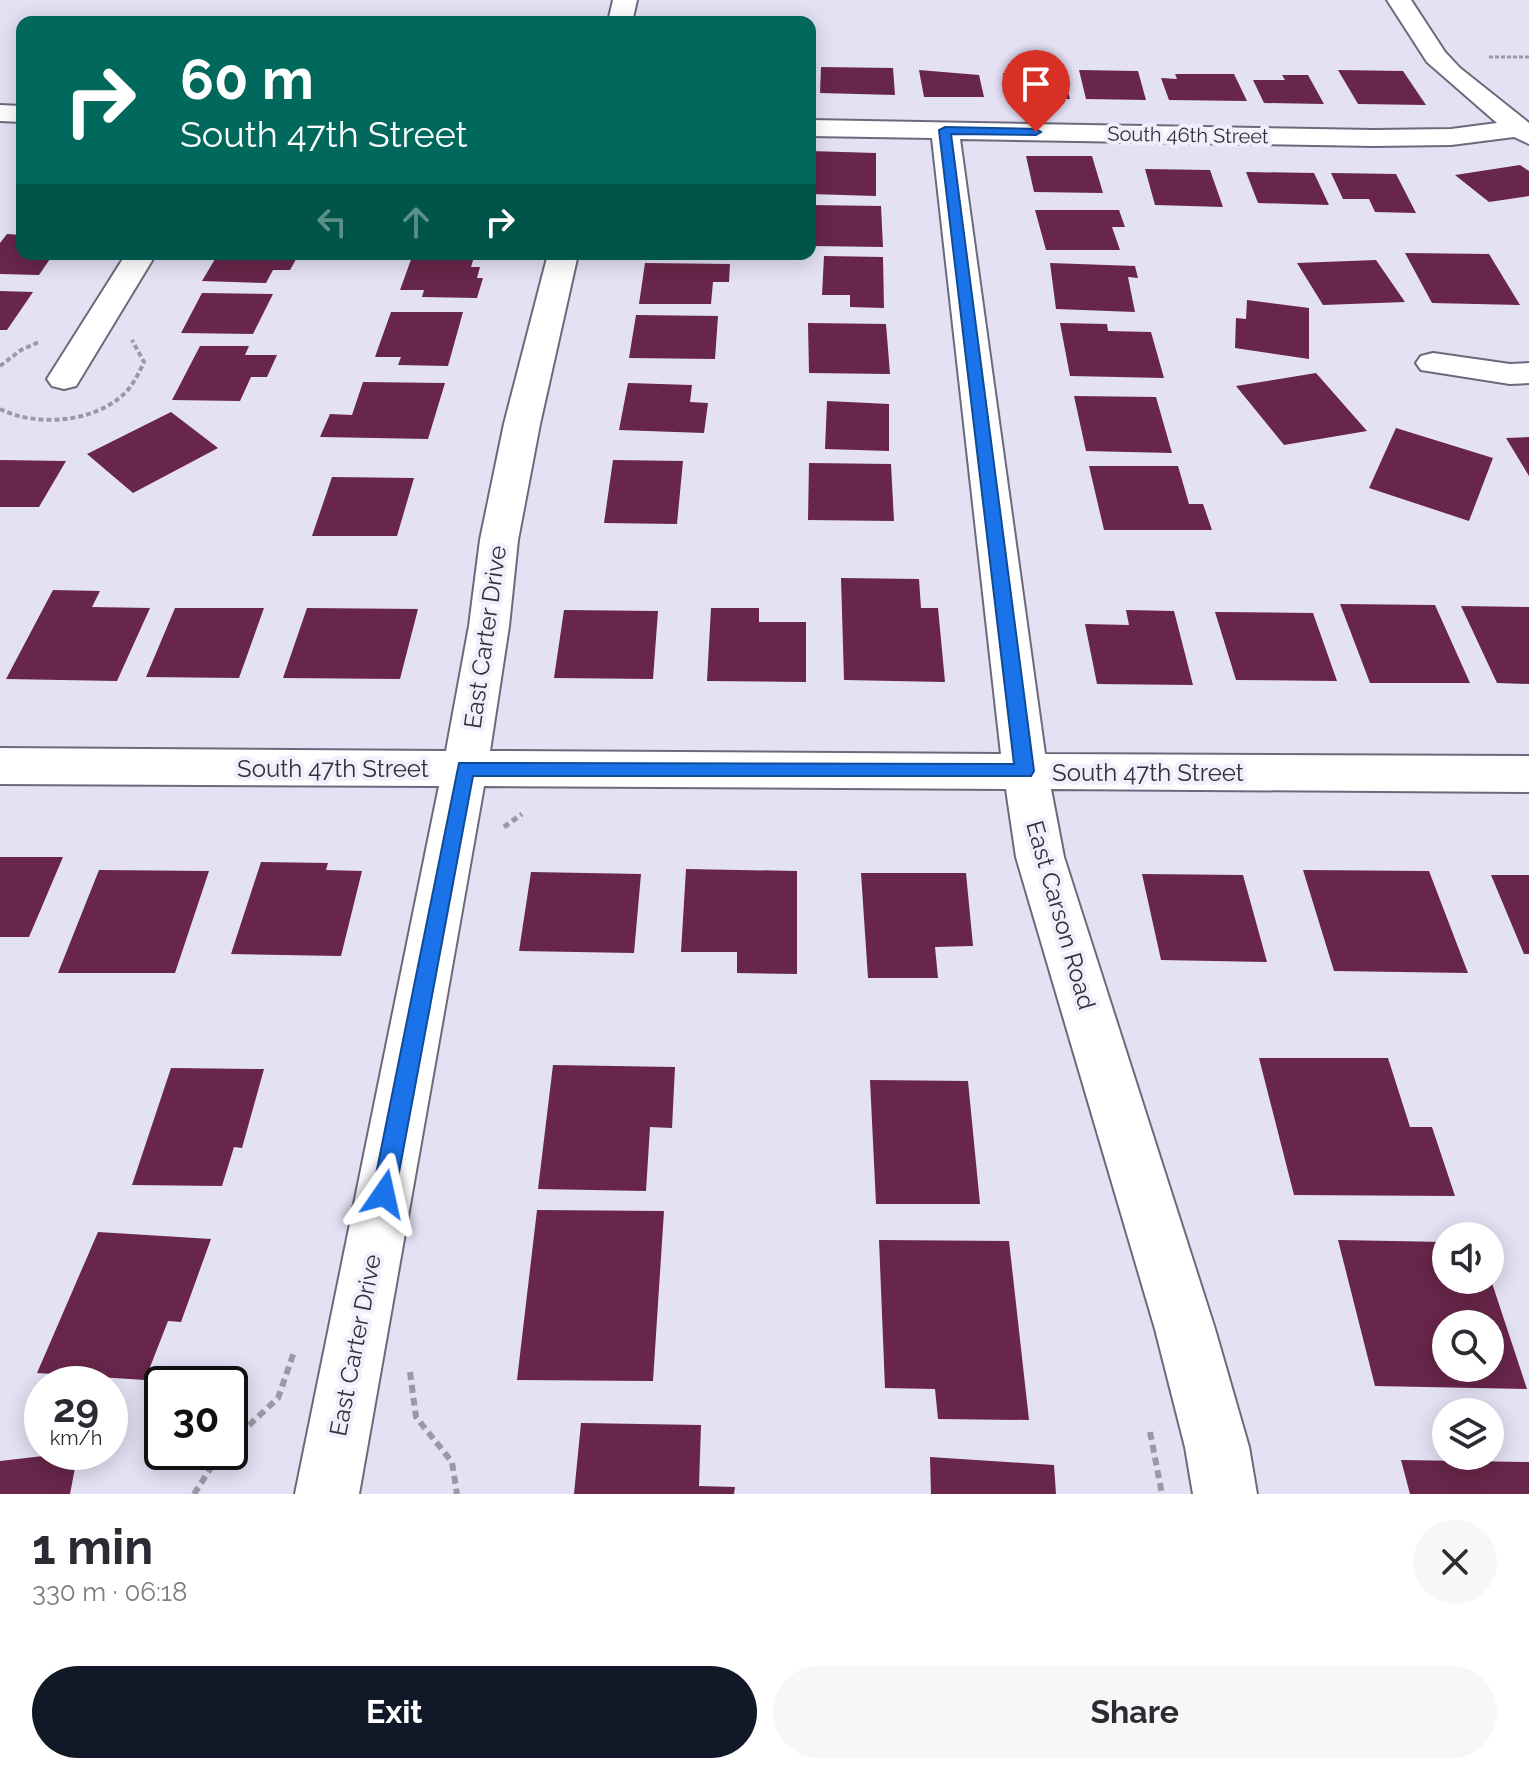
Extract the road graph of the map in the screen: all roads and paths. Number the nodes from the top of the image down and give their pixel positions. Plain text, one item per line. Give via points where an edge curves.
1 (1399, 0) edge
2 (816, 128) edge
3 (945, 130) junction
4 (1523, 132) edge
5 (137, 260) edge
6 (562, 260) edge
7 (1433, 363) dead end
8 (1529, 373) edge
9 (64, 379) dead end
10 (0, 409) edge
11 (26, 420) dead end
12 (0, 766) edge
13 (465, 769) junction
14 (1025, 771) junction
15 (1529, 774) edge
16 (297, 1341) dead end
17 (410, 1370) dead end
18 (248, 1426) edge
19 (209, 1470) edge
20 (194, 1494) edge
21 (327, 1494) edge
22 (457, 1494) edge
23 (1225, 1494) edge

1 - 4 street via 1451,73
2 - 3 street, South 46th Street
3 - 4 street, South 46th Street via 1374,138
3 - 14 street, East Carson Road
5 - 9 street
6 - 13 street, East Carter Drive via 499,540
7 - 8 street
10 - 11 path
12 - 13 street, South 47th Street
13 - 14 street, South 47th Street
13 - 21 street, East Carter Drive
14 - 15 street, South 47th Street
14 - 23 street, East Carson Road via 1040,857 1185,1329
16 - 18 path via 278,1398
17 - 22 path via 416,1417 452,1462
19 - 20 path

